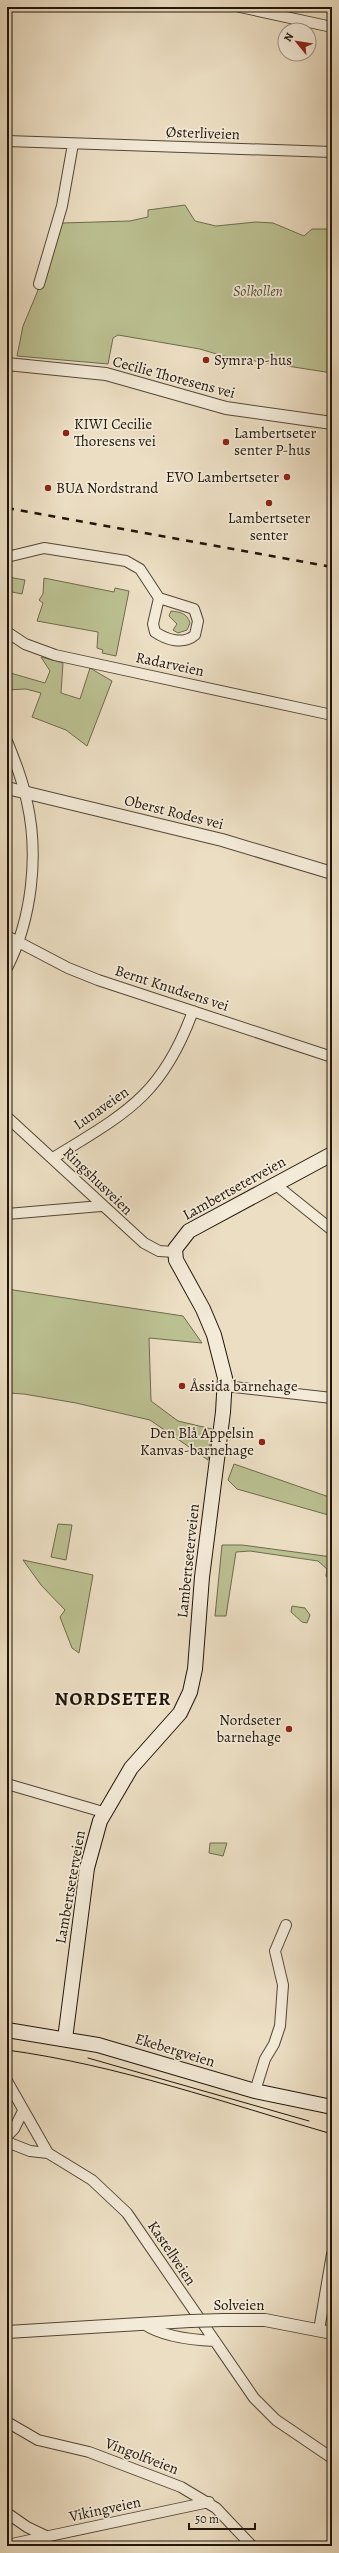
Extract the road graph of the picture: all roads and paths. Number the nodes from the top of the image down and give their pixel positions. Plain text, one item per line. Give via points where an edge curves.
1 (240, 7) edge
2 (332, 27) edge
3 (7, 141) edge
4 (73, 144) junction
5 (332, 152) edge
6 (39, 284) dead end
7 (7, 364) edge
8 (332, 423) edge
9 (7, 557) edge
10 (159, 598) junction
11 (7, 632) edge
12 (332, 715) edge
13 (7, 741) edge
14 (7, 788) edge
15 (25, 792) junction
16 (332, 874) edge
17 (7, 936) edge
18 (19, 943) junction
19 (7, 968) edge
20 (193, 1011) junction
21 (332, 1057) edge
22 (7, 1117) edge
23 (332, 1154) edge
24 (53, 1158) junction
25 (276, 1185) junction
26 (101, 1206) junction
27 (7, 1214) edge
28 (332, 1230) edge
29 (175, 1252) junction
30 (225, 1386) junction
31 (332, 1398) edge
32 (7, 1784) edge
33 (103, 1812) junction
34 (286, 1926) dead end
35 (7, 2030) edge
36 (65, 2039) junction
37 (7, 2081) edge
38 (255, 2091) junction
39 (332, 2107) edge
40 (23, 2111) junction
41 (7, 2136) edge
42 (7, 2142) edge
43 (48, 2153) junction
44 (332, 2254) edge
45 (144, 2324) junction
46 (319, 2330) junction
47 (7, 2332) edge
48 (332, 2333) edge
49 (215, 2341) junction
50 (7, 2422) edge
51 (332, 2458) edge
52 (209, 2502) junction
53 (7, 2513) edge
54 (48, 2537) junction
55 (7, 2545) edge
56 (252, 2546) edge

1 - 2 street
3 - 4 street, Østerliveien
4 - 5 street, Østerliveien
4 - 6 street via 62,206
7 - 8 street, Cecilie Thoresens vei via 106,374 226,408
9 - 10 street via 44,548 126,561 140,569
10 - 10 street, Radarveien via 153,624 155,632 178,641 186,641 195,635 198,621 194,609
11 - 12 street, Radarveien via 25,644 55,655
13 - 15 street
14 - 15 street, Oberst Rodes vei
15 - 16 street, Oberst Rodes vei via 222,840
15 - 18 street via 32,845 27,906
17 - 18 street, Bernt Knudsens vei
18 - 19 street
18 - 20 street, Bernt Knudsens vei via 68,968
20 - 21 street, Bernt Knudsens vei
20 - 24 street, Lunaveien via 177,1049 152,1088 123,1114
22 - 24 street, Ringshusveien
23 - 25 main road, Lambertseterveien
24 - 26 street, Ringshusveien
25 - 28 street
25 - 29 main road, Lambertseterveien via 189,1231 179,1242
26 - 27 street
26 - 29 street, Ringshusveien via 144,1243 159,1251
29 - 30 main road, Lambertseterveien via 214,1336 221,1357
30 - 31 street
30 - 33 main road, Lambertseterveien via 202,1576 193,1682 180,1713 131,1768
32 - 33 street
33 - 36 main road, Lambertseterveien via 87,1868
34 - 38 street via 275,1951 283,1985 280,2026 265,2059
35 - 36 main road, Ekebergveien
36 - 38 main road, Ekebergveien via 134,2054
37 - 40 street, Kastellveien
38 - 39 main road, Ekebergveien
40 - 41 street via 14,2129
40 - 43 street, Kastellveien
42 - 43 street via 30,2151
43 - 49 street, Kastellveien via 92,2180 119,2203
44 - 46 street
45 - 46 street, Solveien, bridge via 265,2320
45 - 47 street, Solveien
45 - 49 street, Solveien via 153,2330
46 - 48 street, Solveien
49 - 51 street, Kastellveien via 254,2398 269,2415
50 - 52 street, Vingolfveien via 38,2440 116,2462 173,2484
52 - 54 street, Vikingveien
52 - 56 street, Vingolfveien
53 - 54 street
54 - 55 street, Vikingveien

